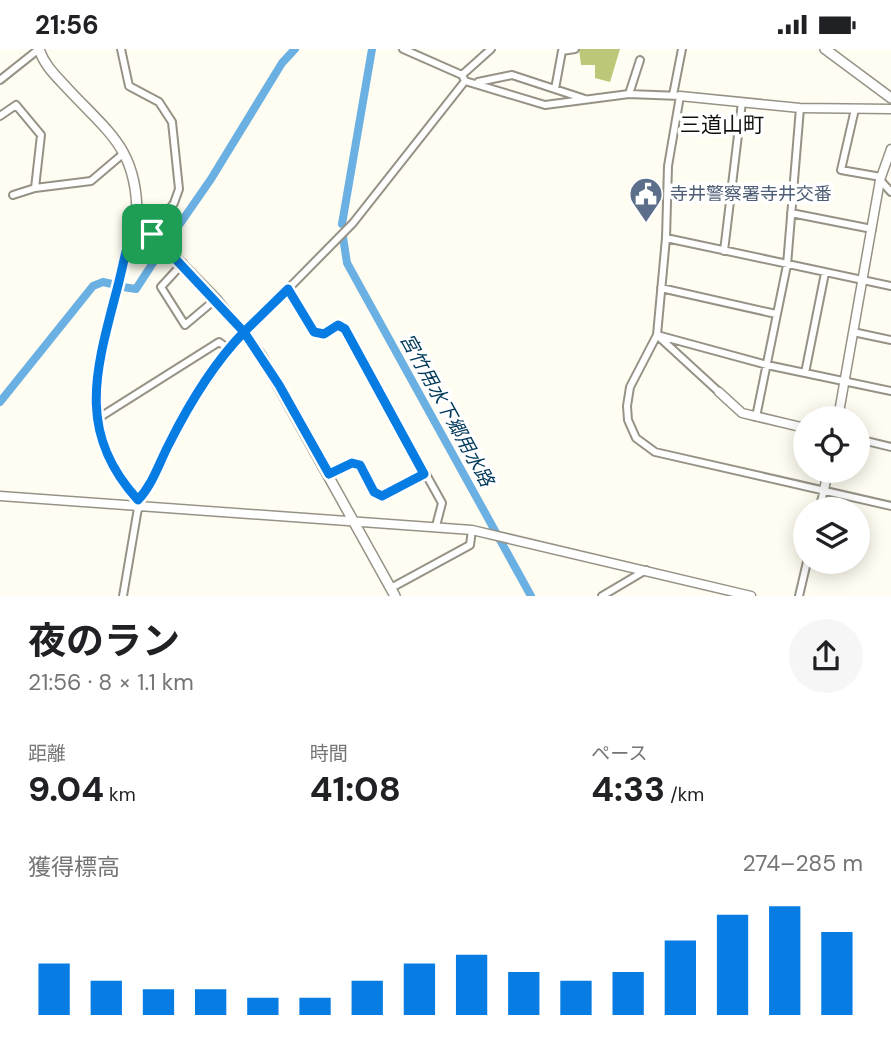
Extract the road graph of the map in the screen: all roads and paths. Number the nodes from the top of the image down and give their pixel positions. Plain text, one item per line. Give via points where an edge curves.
1 (39, 49) edge
2 (121, 49) edge
3 (403, 49) edge
4 (491, 49) edge
5 (575, 49) edge
6 (682, 49) edge
7 (825, 49) edge
8 (414, 51) edge
9 (640, 60) dead end
10 (463, 78) junction
11 (0, 80) edge
12 (476, 82) junction
13 (555, 89) junction
14 (629, 94) junction
15 (676, 96) junction
16 (891, 98) edge
17 (587, 99) junction
18 (742, 101) junction
19 (800, 108) junction
20 (855, 109) junction
21 (891, 109) edge
22 (0, 116) edge
23 (891, 149) edge
24 (124, 153) junction
25 (881, 179) junction
26 (35, 188) junction
27 (891, 191) edge
28 (13, 195) dead end
29 (791, 213) junction
30 (137, 215) junction
31 (872, 229) junction
32 (152, 234) junction
33 (666, 238) junction
34 (724, 251) junction
35 (183, 263) junction
36 (787, 265) junction
37 (825, 273) junction
38 (862, 280) junction
39 (891, 286) edge
40 (661, 288) junction
41 (288, 289) junction
42 (216, 299) junction
43 (776, 314) junction
44 (244, 332) junction
45 (853, 332) junction
46 (657, 335) junction
47 (891, 340) edge
48 (229, 349) junction
49 (767, 365) junction
50 (805, 373) junction
51 (846, 381) junction
52 (891, 391) edge
53 (719, 392) joint
54 (841, 406) edge
55 (756, 417) junction
56 (97, 419) junction
57 (793, 425) edge
58 (870, 442) edge
59 (891, 447) edge
60 (329, 474) junction
61 (424, 474) junction
62 (825, 483) edge
63 (824, 490) junction
64 (0, 496) edge
65 (822, 497) edge
66 (138, 504) junction
67 (891, 506) edge
68 (355, 522) junction
69 (436, 526) junction
70 (472, 530) junction
71 (646, 570) junction
72 (804, 574) edge
73 (393, 592) edge
74 (123, 596) edge
75 (602, 596) edge
76 (751, 596) edge
77 (799, 596) edge

1 - 11 street
1 - 24 main road via 49,68
2 - 32 street via 129,86 159,102 172,122 179,190
3 - 8 street
4 - 10 street
5 - 13 street via 562,51
6 - 15 street
7 - 16 main road
8 - 10 street
9 - 14 street
10 - 12 street
10 - 41 street via 353,223
12 - 13 street via 512,75
12 - 17 street via 545,105
13 - 17 street
14 - 15 street
14 - 17 street
15 - 18 street
15 - 33 street
18 - 19 street
18 - 34 street
19 - 20 street
19 - 29 street
20 - 21 street
20 - 25 street via 841,170
22 - 26 street via 16,105 41,135
23 - 25 street
24 - 26 street via 91,181
24 - 30 main road via 137,185
25 - 27 street
25 - 31 street
26 - 28 street
29 - 31 street
29 - 36 street
30 - 32 main road
30 - 56 street via 96,368
31 - 38 street
32 - 35 main road
33 - 34 street
33 - 40 street
34 - 36 street
35 - 42 main road
35 - 42 street via 161,287 185,324
36 - 37 street
36 - 43 street
37 - 38 street
37 - 50 street
38 - 39 street
38 - 45 street
40 - 43 street
40 - 46 street
41 - 44 street
41 - 61 street via 314,332 324,334 338,325 345,329
42 - 44 main road
43 - 49 street
44 - 48 street
44 - 60 main road
45 - 47 street
45 - 51 street
46 - 49 street
46 - 53 street
46 - 63 street via 630,387 628,421 636,437 655,452
48 - 56 street via 219,342
48 - 66 street via 189,408
49 - 50 street
49 - 55 street
50 - 51 street
51 - 52 street
51 - 54 street
53 - 55 street via 742,413
55 - 57 street
56 - 66 street via 106,453
58 - 59 street
60 - 61 street via 352,463 360,465 374,492 382,496
60 - 68 main road
61 - 69 street via 442,503
62 - 63 street
63 - 65 street
63 - 67 street
64 - 66 street
66 - 68 street
66 - 74 street
68 - 69 street
68 - 73 main road
69 - 70 street
70 - 71 street
70 - 73 street via 470,545
71 - 75 street
71 - 76 street
72 - 77 street

